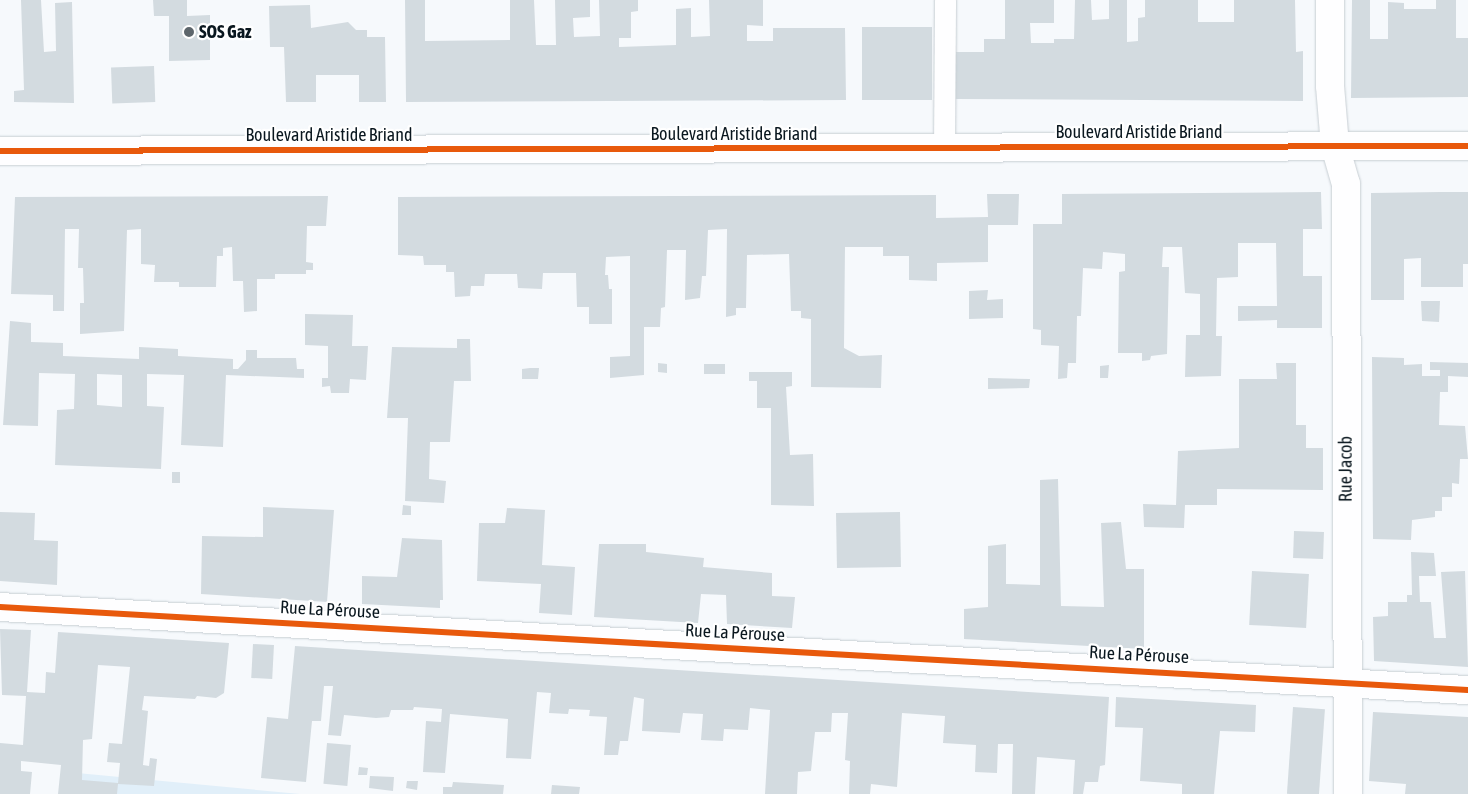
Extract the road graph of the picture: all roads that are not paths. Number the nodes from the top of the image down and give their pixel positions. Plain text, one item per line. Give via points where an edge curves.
1 (944, 0) edge
2 (1330, 0) edge
3 (1335, 146) junction
4 (1468, 146) edge
5 (944, 148) junction
6 (0, 151) edge
7 (0, 607) edge
8 (1347, 682) junction
9 (1468, 690) edge
10 (1348, 794) edge

1 - 5 lane
2 - 3 street, Rue Jacob via 1330,86
3 - 4 street, Boulevard Aristide Briand
3 - 5 street, Boulevard Aristide Briand
3 - 8 street, Rue Jacob via 1346,184
5 - 6 street, Boulevard Aristide Briand
7 - 8 street, Rue La Pérouse
8 - 9 street, Rue La Pérouse
8 - 10 street, Rue Jacob

